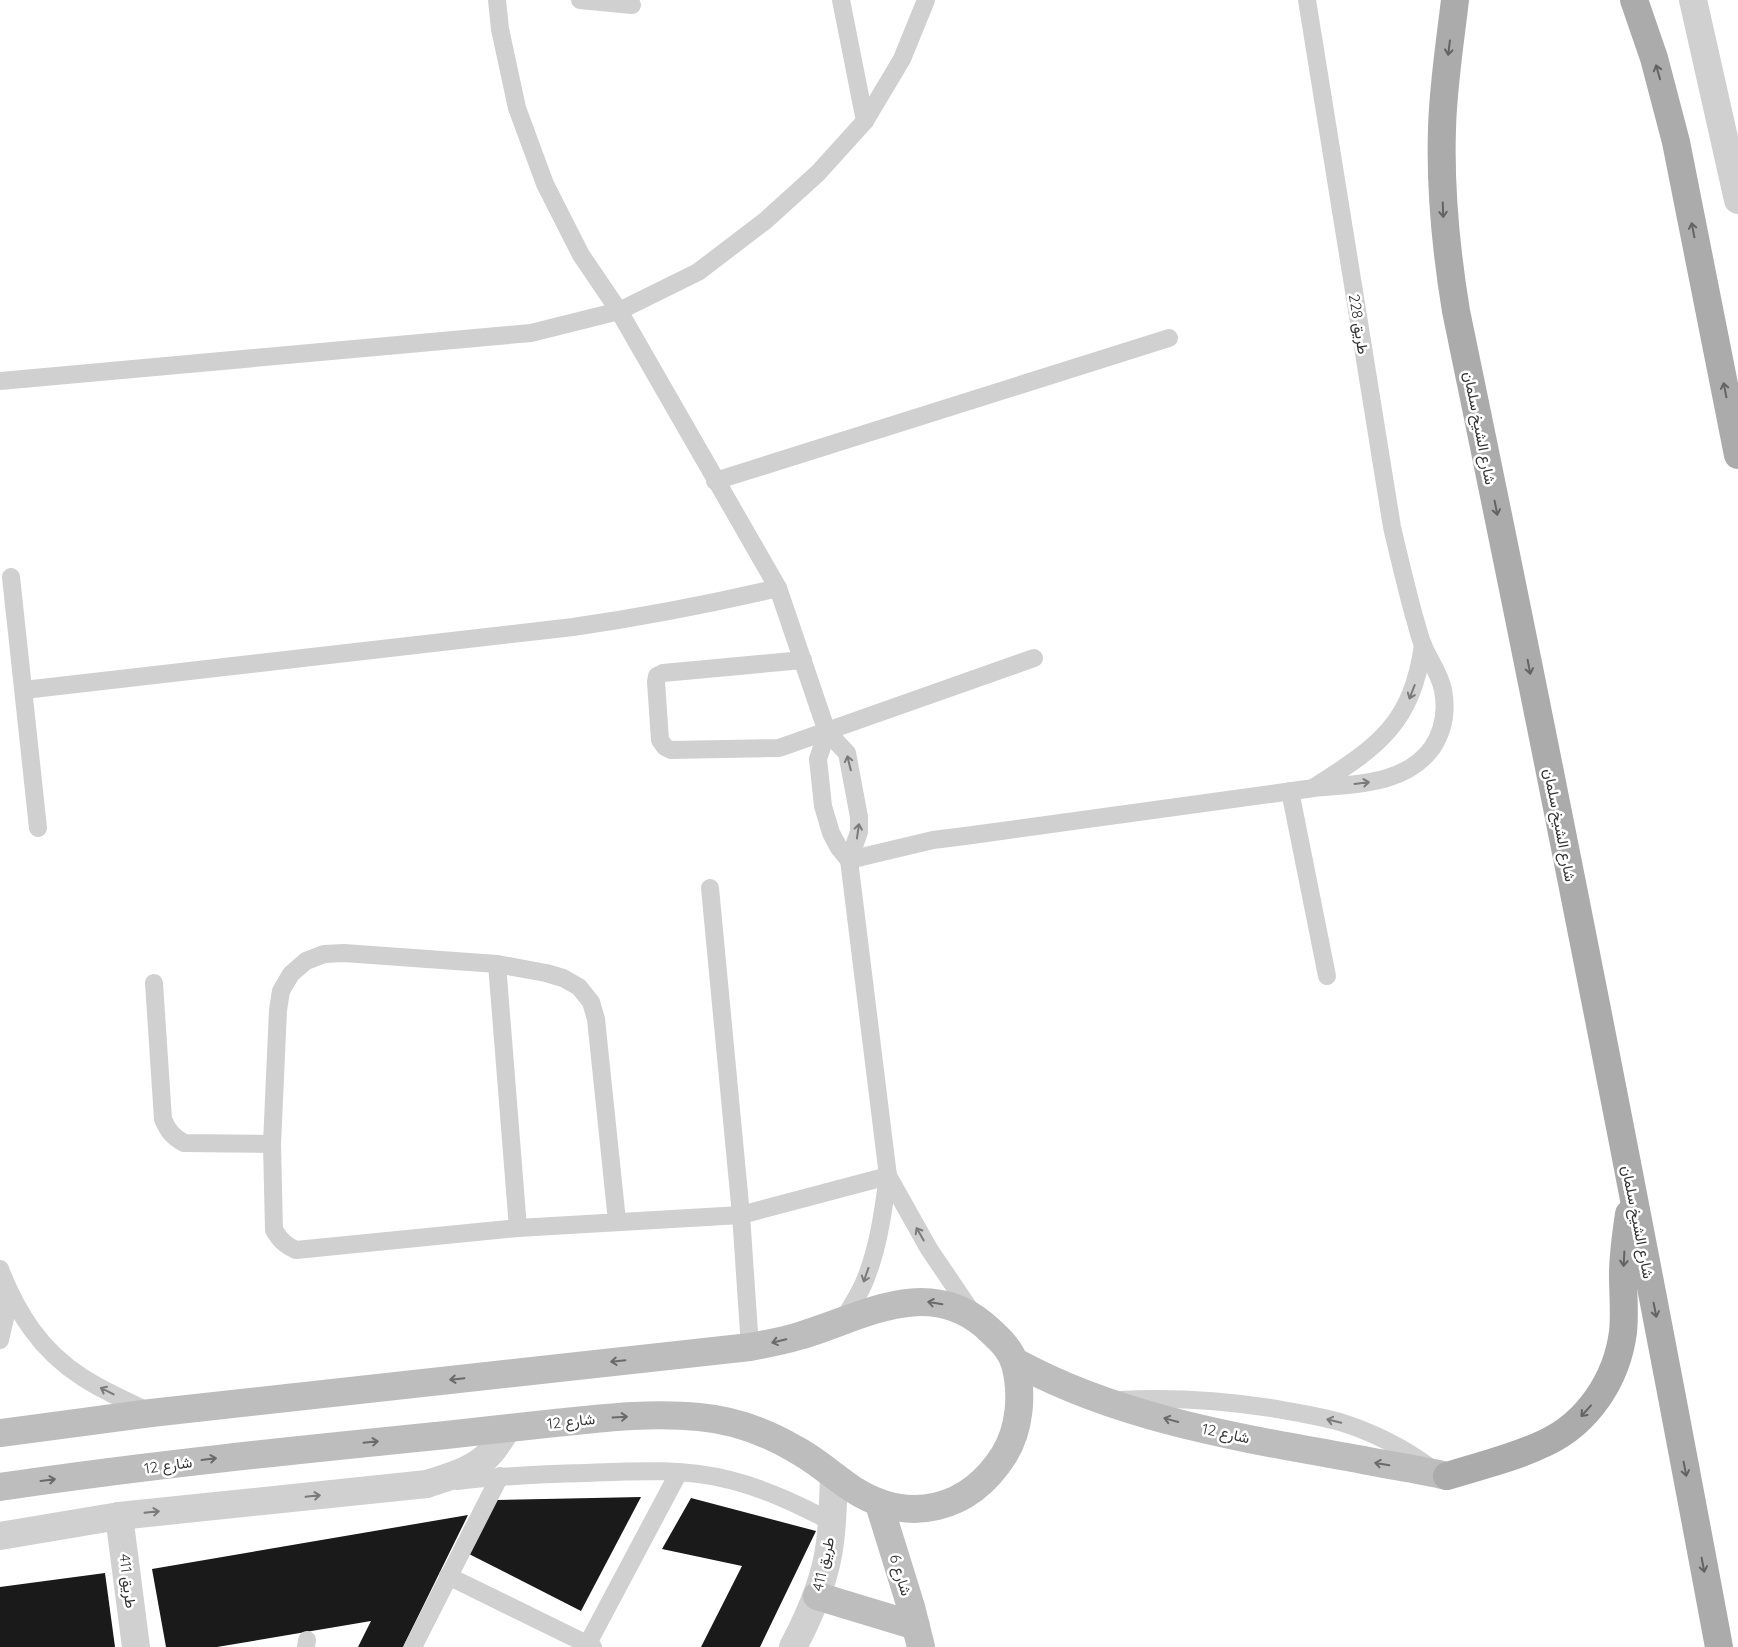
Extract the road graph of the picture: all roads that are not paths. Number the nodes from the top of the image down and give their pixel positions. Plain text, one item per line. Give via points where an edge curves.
1 (498, 0) edge
2 (580, 0) edge
3 (841, 0) edge
4 (926, 0) edge
5 (1307, 0) edge
6 (1455, 0) edge
7 (1634, 0) edge
8 (1693, 0) edge
9 (632, 5) dead end
10 (865, 120) junction
11 (1738, 200) edge
12 (619, 311) junction
13 (1169, 338) dead end
14 (0, 381) edge
15 (1738, 455) edge
16 (715, 481) junction
17 (12, 577) dead end
18 (778, 588) junction
19 (1423, 645) junction
20 (1034, 658) dead end
21 (803, 660) junction
22 (24, 690) junction
23 (827, 732) junction
24 (1314, 788) junction
25 (1290, 791) junction
26 (38, 828) dead end
27 (849, 860) junction
28 (710, 888) dead end
29 (497, 964) junction
30 (1327, 976) dead end
31 (154, 983) dead end
32 (272, 1144) junction
33 (888, 1176) junction
34 (1633, 1193) junction
35 (741, 1215) junction
36 (617, 1221) junction
37 (518, 1228) junction
38 (0, 1269) edge
39 (8, 1288) junction
40 (976, 1318) junction
41 (842, 1322) junction
42 (0, 1340) edge
43 (750, 1347) junction
44 (1014, 1361) junction
45 (151, 1413) junction
46 (507, 1429) junction
47 (0, 1433) edge
48 (680, 1472) junction
49 (1443, 1475) joint
50 (500, 1476) junction
51 (834, 1477) junction
52 (427, 1484) junction
53 (0, 1487) edge
54 (879, 1504) junction
55 (120, 1516) junction
56 (832, 1522) junction
57 (0, 1536) edge
58 (448, 1576) junction
59 (817, 1596) junction
60 (919, 1637) edge
61 (589, 1646) edge
62 (136, 1647) edge
63 (414, 1647) edge
64 (792, 1647) edge
65 (1719, 1647) edge

1 - 12 lane via 500,29 517,108 544,184 581,255
2 - 9 lane
3 - 10 lane
4 - 10 lane via 902,59
5 - 19 lane, طريق 228 via 1392,527
6 -> 34 main road, شارع الشيخ سلمان via 1442,128 1448,266
15 -> 7 main road via 1676,142 1654,58
8 - 11 street
10 - 12 lane via 818,174 765,222 698,272
12 - 14 lane via 531,333
12 - 16 lane
13 - 16 lane
16 - 18 lane
17 - 22 lane
18 - 21 lane
18 - 22 lane via 653,615 573,627
19 -> 24 lane via 1419,671 1401,716 1365,753
24 -> 19 lane via 1386,778 1407,771 1425,758 1438,738 1446,714 1443,688
20 - 23 lane
21 - 23 lane
21 - 23 lane via 657,676 660,740 671,750 778,748
22 - 26 lane
23 - 27 lane via 818,759 823,806 831,833
27 -> 23 lane via 859,832 857,801 847,753
24 - 25 lane
25 - 27 lane via 941,839
25 - 30 lane
27 - 33 lane
28 - 35 lane
29 - 32 lane via 344,953 324,954 306,961 291,974 281,991
29 - 36 lane via 564,978 579,987 591,1002 596,1019
29 - 37 lane
31 - 32 lane via 163,1119 167,1130 184,1143
32 - 37 lane via 274,1230 279,1239 296,1250
33 - 35 lane
40 -> 33 lane via 929,1249
33 -> 41 lane via 881,1227 872,1259 863,1285
34 -> 49 main road via 1624,1255 1623,1332 1615,1365 1599,1396 1576,1422 1546,1443
34 -> 65 main road, شارع الشيخ سلمان
35 - 36 lane
35 - 43 lane
36 - 37 lane
38 - 39 lane
39 - 42 lane
45 -> 39 lane via 81,1377 63,1363 30,1329
40 -> 41 street, شارع 12 via 936,1302 910,1301
40 - 44 street, شارع 12 via 1000,1339
41 -> 43 street, شارع 12
43 -> 45 street, شارع 12
49 -> 44 street, شارع 12 via 1204,1429 1105,1401 1058,1384
44 - 54 street, شارع 12 via 1018,1415 1012,1443 996,1468 975,1488 953,1501 929,1509 904,1510
45 - 47 street, شارع 12
46 -> 51 street, شارع 12 via 610,1417 678,1415 709,1418 770,1436 798,1450
46 - 52 street via 490,1454 450,1477
53 -> 46 street, شارع 12 via 214,1458
48 - 50 lane via 655,1470
48 - 56 lane via 706,1474 762,1489
48 - 61 lane
50 - 52 lane
50 - 58 lane
51 - 54 street, شارع 12
51 - 56 street, طريق 411
55 -> 52 street
54 - 60 street, شارع 6
55 - 57 street
55 - 62 street, طريق 411
56 - 59 street, طريق 411 via 826,1567
58 - 61 lane
58 - 63 lane
59 - 60 street
59 - 64 street, طريق 411

